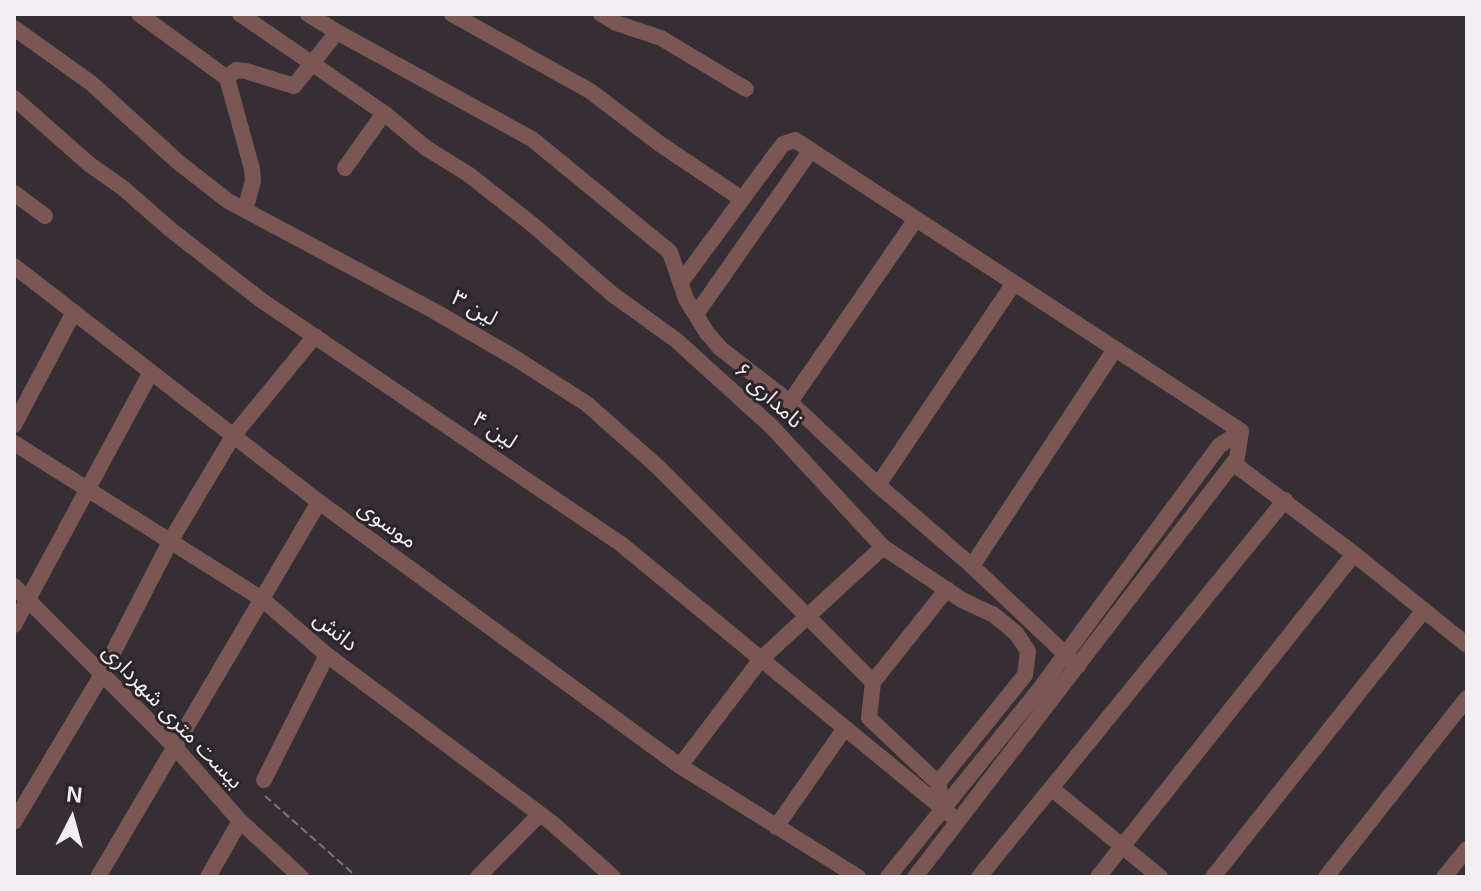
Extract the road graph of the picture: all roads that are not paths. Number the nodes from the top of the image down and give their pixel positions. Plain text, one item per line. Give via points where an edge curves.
1 (139, 14) edge
2 (240, 14) edge
3 (308, 14) edge
4 (452, 14) edge
5 (601, 14) edge
6 (14, 28) edge
7 (337, 32) junction
8 (315, 64) junction
9 (227, 78) junction
10 (746, 89) dead end
11 (14, 98) edge
12 (384, 113) junction
13 (811, 150) junction
14 (345, 168) dead end
15 (14, 193) edge
16 (742, 199) junction
17 (245, 210) junction
18 (45, 216) dead end
19 (916, 219) junction
20 (14, 266) edge
21 (681, 282) junction
22 (1014, 283) junction
23 (74, 312) junction
24 (697, 313) junction
25 (315, 336) junction
26 (1115, 349) junction
27 (151, 372) junction
28 (790, 402) junction
29 (14, 425) edge
30 (1241, 431) junction
31 (233, 436) junction
32 (14, 443) edge
33 (1233, 463) junction
34 (878, 485) junction
35 (89, 489) junction
36 (1285, 500) junction
37 (319, 502) junction
38 (171, 540) junction
39 (883, 547) junction
40 (1354, 554) junction
41 (972, 566) junction
42 (14, 586) edge
43 (947, 589) junction
44 (29, 599) junction
45 (262, 599) junction
46 (1424, 610) junction
47 (807, 614) junction
48 (14, 625) edge
49 (1467, 645) edge
50 (327, 655) junction
51 (1064, 655) junction
52 (761, 659) junction
53 (1078, 666) junction
54 (101, 676) junction
55 (873, 682) junction
56 (1467, 698) edge
57 (845, 728) junction
58 (175, 747) junction
59 (680, 766) junction
60 (264, 780) road end
61 (938, 783) junction
62 (1051, 788) junction
63 (540, 814) junction
64 (950, 815) junction
65 (240, 821) junction
66 (14, 822) edge
67 (776, 827) junction
68 (1122, 846) junction
69 (1467, 849) edge
70 (610, 876) edge
71 (98, 877) edge
72 (208, 877) edge
73 (301, 877) edge
74 (478, 877) edge
75 (858, 877) edge
76 (888, 877) edge
77 (915, 877) edge
78 (979, 877) edge
79 (1098, 877) edge
80 (1160, 877) edge
81 (1213, 877) edge
82 (1326, 877) edge
83 (1444, 877) edge

1 - 9 street
2 - 8 street, نامداری ۶
3 - 7 street
4 - 16 street via 590,91
5 - 10 street via 661,38
6 - 17 street, لین ۳ via 91,83 207,186
7 - 8 street
7 - 21 street via 532,139 670,252
8 - 9 street via 294,86 246,71 236,70
8 - 12 street, نامداری ۶
9 - 17 street via 250,156 253,181
11 - 25 street, لین ۴ via 219,268
12 - 14 street
12 - 39 street, نامداری ۶ via 676,340 772,427
13 - 16 street via 795,140 783,144
13 - 19 street
13 - 24 street
15 - 18 street
16 - 21 street
17 - 47 street, لین ۳ via 447,319 587,404 637,446
19 - 22 street
19 - 28 street
20 - 23 street, موسوی
21 - 24 street
22 - 26 street
22 - 34 street
23 - 27 street, موسوی
23 - 29 street
24 - 28 street via 721,349
25 - 31 street
25 - 52 street, لین ۴ via 621,544
26 - 30 street
26 - 41 street
27 - 31 street, موسوی
27 - 35 street
28 - 34 street
30 - 33 street
30 - 51 street via 1219,446
31 - 37 street, موسوی
31 - 38 street
32 - 35 street, دانش
33 - 36 street
33 - 53 street
34 - 41 street
35 - 38 street, دانش
35 - 44 street
36 - 40 street
36 - 62 street
37 - 45 street
37 - 59 street, موسوی
38 - 45 street, دانش
38 - 54 street
39 - 43 street, نامداری ۶
39 - 47 street
40 - 46 street
40 - 68 street
41 - 51 street
42 - 44 street, بیست متری شهرداری
43 - 55 street
43 - 61 street, نامداری ۶ via 994,615 1028,651 1025,675
44 - 48 street
44 - 54 street, بیست متری شهرداری
45 - 50 street, دانش
45 - 58 street
46 - 49 street
46 - 81 street
47 - 52 street
47 - 55 street, لین ۳
50 - 60 street
50 - 63 street, دانش
51 - 53 street
51 - 64 street
52 - 57 street, لین ۴
52 - 59 street
53 - 64 street
54 - 58 street, بیست متری شهرداری
54 - 66 street
55 - 61 street via 869,718
56 - 82 street
57 - 64 street, لین ۴
57 - 67 street
58 - 65 street, بیست متری شهرداری
58 - 71 street
59 - 67 street, موسوی
61 - 64 street
62 - 68 street
62 - 78 street
63 - 70 street, دانش
63 - 74 street
64 - 76 street
64 - 77 street
65 - 72 street
65 - 73 street, بیست متری شهرداری
67 - 75 street, موسوی
68 - 79 street
68 - 80 street
69 - 83 street

